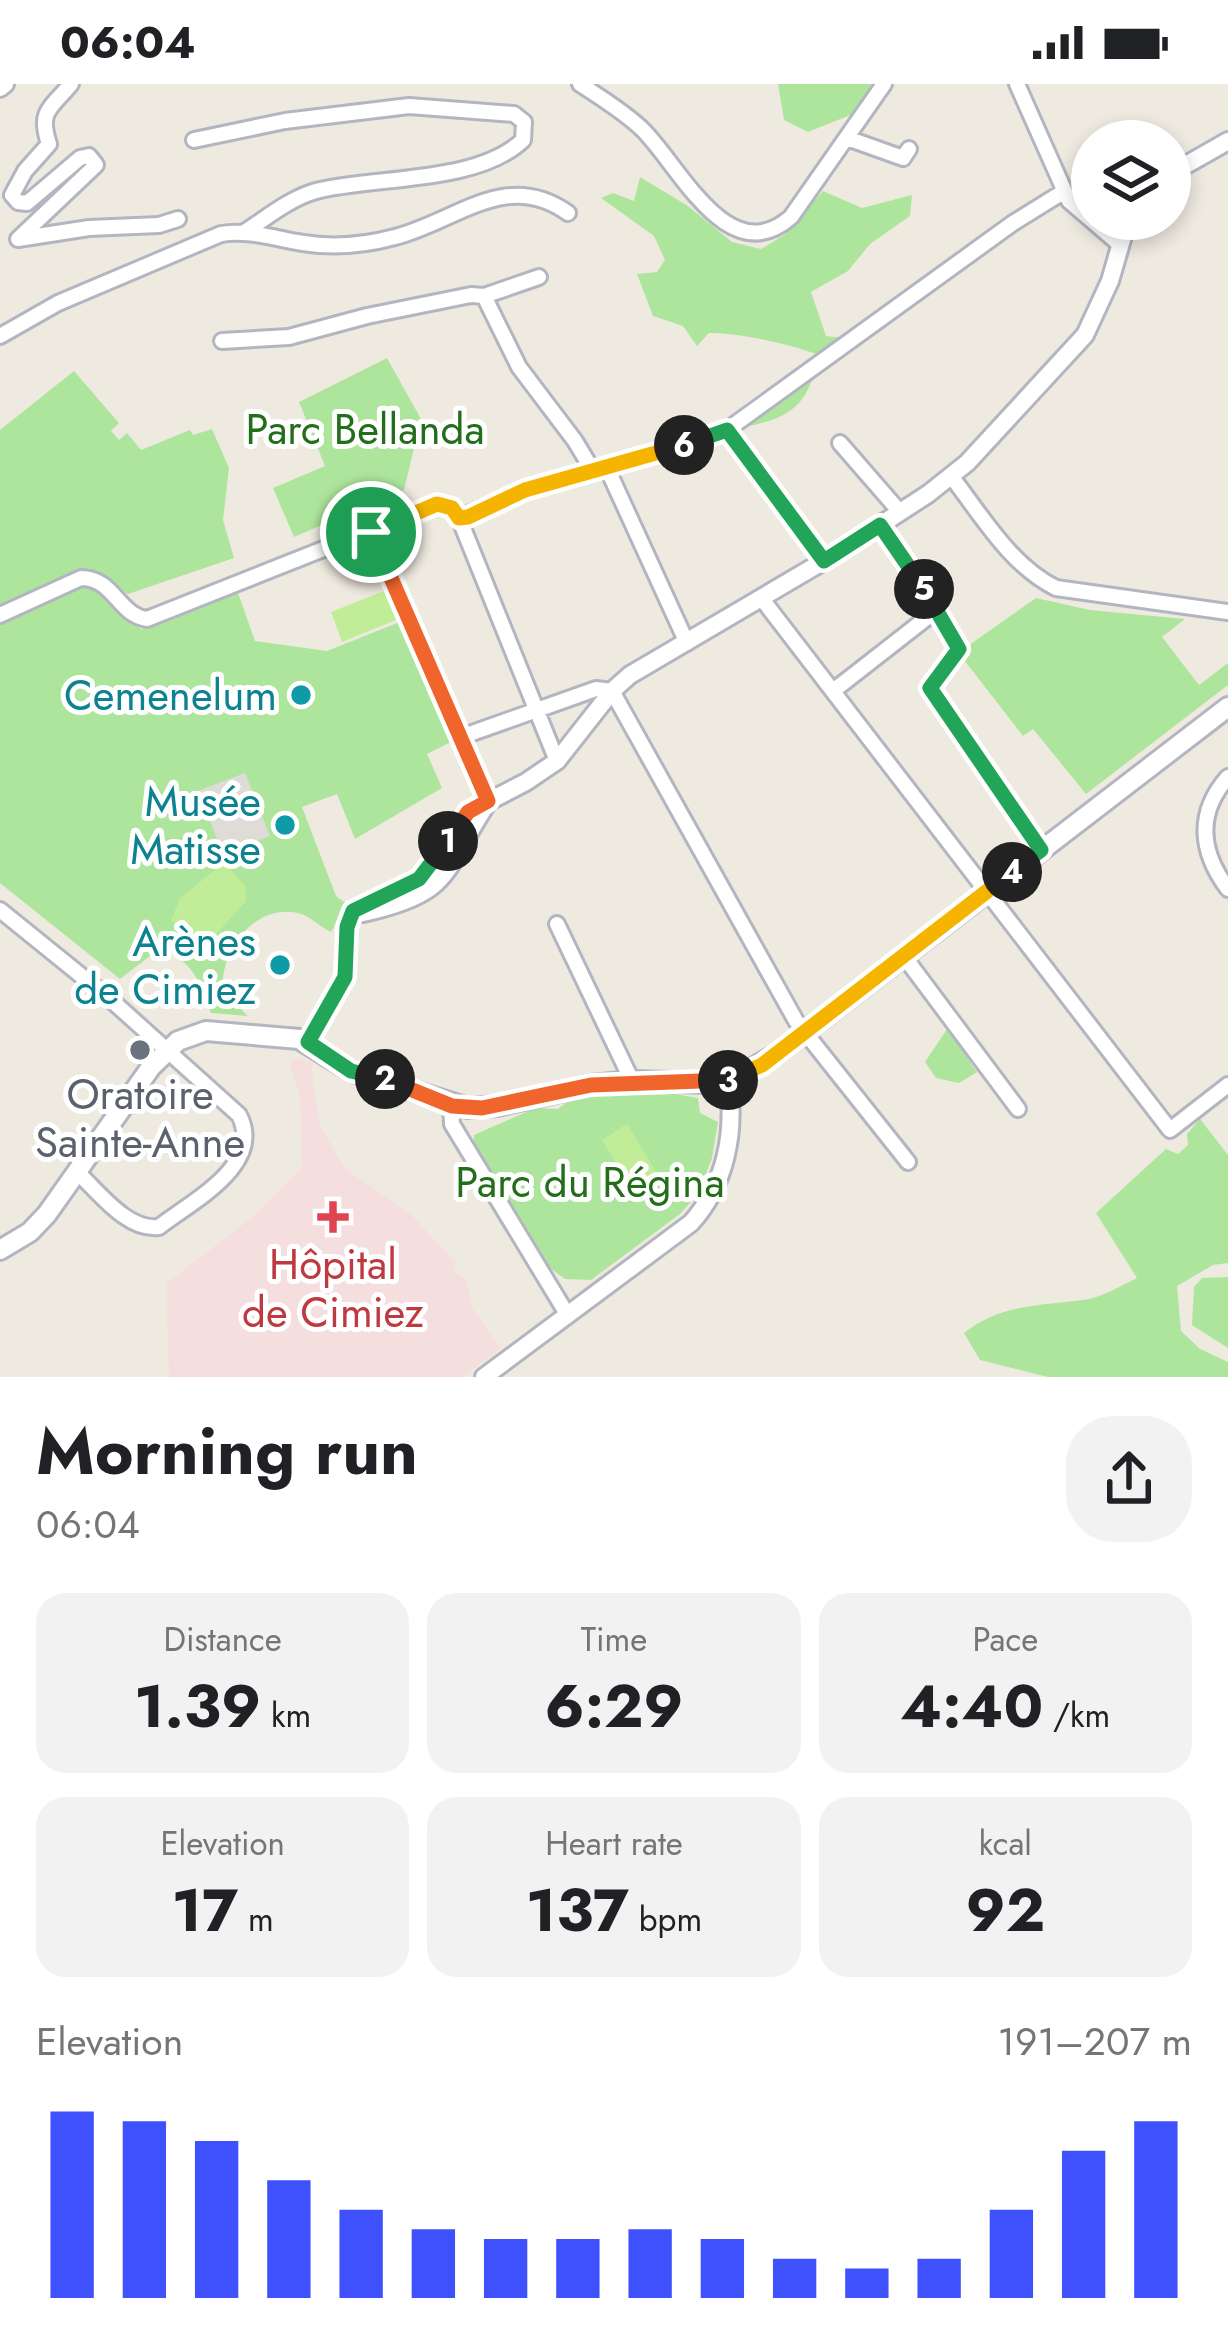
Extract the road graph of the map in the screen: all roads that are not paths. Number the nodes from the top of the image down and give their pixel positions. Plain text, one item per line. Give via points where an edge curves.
1 (71, 84) edge
2 (580, 84) edge
3 (884, 84) edge
4 (1018, 84) edge
5 (847, 138) junction
6 (194, 140) dead end
7 (1228, 141) edge
8 (909, 149) dead end
9 (1191, 162) edge
10 (1063, 192) junction
11 (568, 213) dead end
12 (178, 219) dead end
13 (243, 233) junction
14 (1119, 240) edge
15 (1118, 243) junction
16 (539, 278) dead end
17 (484, 296) junction
18 (0, 336) edge
19 (222, 341) dead end
20 (727, 430) junction
21 (840, 443) dead end
22 (600, 470) junction
23 (951, 476) junction
24 (899, 512) junction
25 (459, 518) junction
26 (880, 525) junction
27 (371, 532) junction
28 (824, 561) junction
29 (762, 599) junction
30 (938, 609) junction
31 (1228, 612) edge
32 (0, 615) edge
33 (687, 643) junction
34 (611, 691) junction
35 (833, 691) junction
36 (1228, 706) edge
37 (536, 710) junction
38 (458, 738) junction
39 (556, 761) junction
40 (1228, 776) edge
41 (488, 801) junction
42 (1041, 850) junction
43 (1228, 889) edge
44 (986, 892) junction
45 (0, 910) edge
46 (557, 924) dead end
47 (903, 956) junction
48 (806, 1031) junction
49 (308, 1042) junction
50 (166, 1049) junction
51 (728, 1080) junction
52 (632, 1081) junction
53 (1228, 1085) edge
54 (452, 1106) junction
55 (1018, 1109) dead end
56 (908, 1162) dead end
57 (77, 1172) junction
58 (0, 1250) edge
59 (567, 1314) junction
60 (484, 1377) edge

1 - 12 street via 44,116 49,144 12,195 27,203 80,158 97,165 18,239
2 - 5 street via 638,125 740,232 786,222
3 - 5 street
4 - 10 street
5 - 8 street via 903,158
6 - 13 street via 409,106 514,113 524,122 523,140 491,160 314,191
7 - 9 street
10 - 15 street
10 - 20 street
11 - 13 street via 520,194 379,241 341,246
13 - 18 street via 221,234
14 - 15 street
15 - 23 street via 1085,335
16 - 17 street
17 - 19 street via 289,337
17 - 22 street via 519,367
20 - 22 street
20 - 28 street
21 - 24 street
22 - 25 street
22 - 33 street
23 - 24 street
23 - 31 street via 1015,559 1056,588
24 - 26 street
25 - 27 street via 437,504
25 - 37 street
26 - 28 street
26 - 30 street
27 - 32 street via 147,619 102,583 81,578
27 - 38 street
28 - 29 street
29 - 33 street
29 - 35 street
30 - 35 street
30 - 42 street via 959,649 930,688
33 - 34 street
34 - 37 street
34 - 39 street
34 - 48 street
35 - 44 street
36 - 42 main road
37 - 38 street
37 - 39 street
38 - 41 street
39 - 41 street
40 - 43 street via 1209,805 1204,835
41 - 49 street via 459,822 419,879 360,904 347,927 345,977
42 - 44 main road
44 - 47 main road
44 - 53 street via 1170,1130
45 - 50 street
46 - 52 street
47 - 48 main road
47 - 55 street
48 - 51 main road
48 - 56 street
49 - 50 main road via 221,1029
49 - 54 main road via 351,1071
50 - 57 main road
50 - 57 street via 239,1115 247,1140 239,1161 159,1227 146,1229
51 - 52 main road
51 - 59 street via 722,1175 706,1206
52 - 54 main road via 482,1108
54 - 59 street via 452,1124
57 - 58 main road via 38,1224
59 - 60 street

